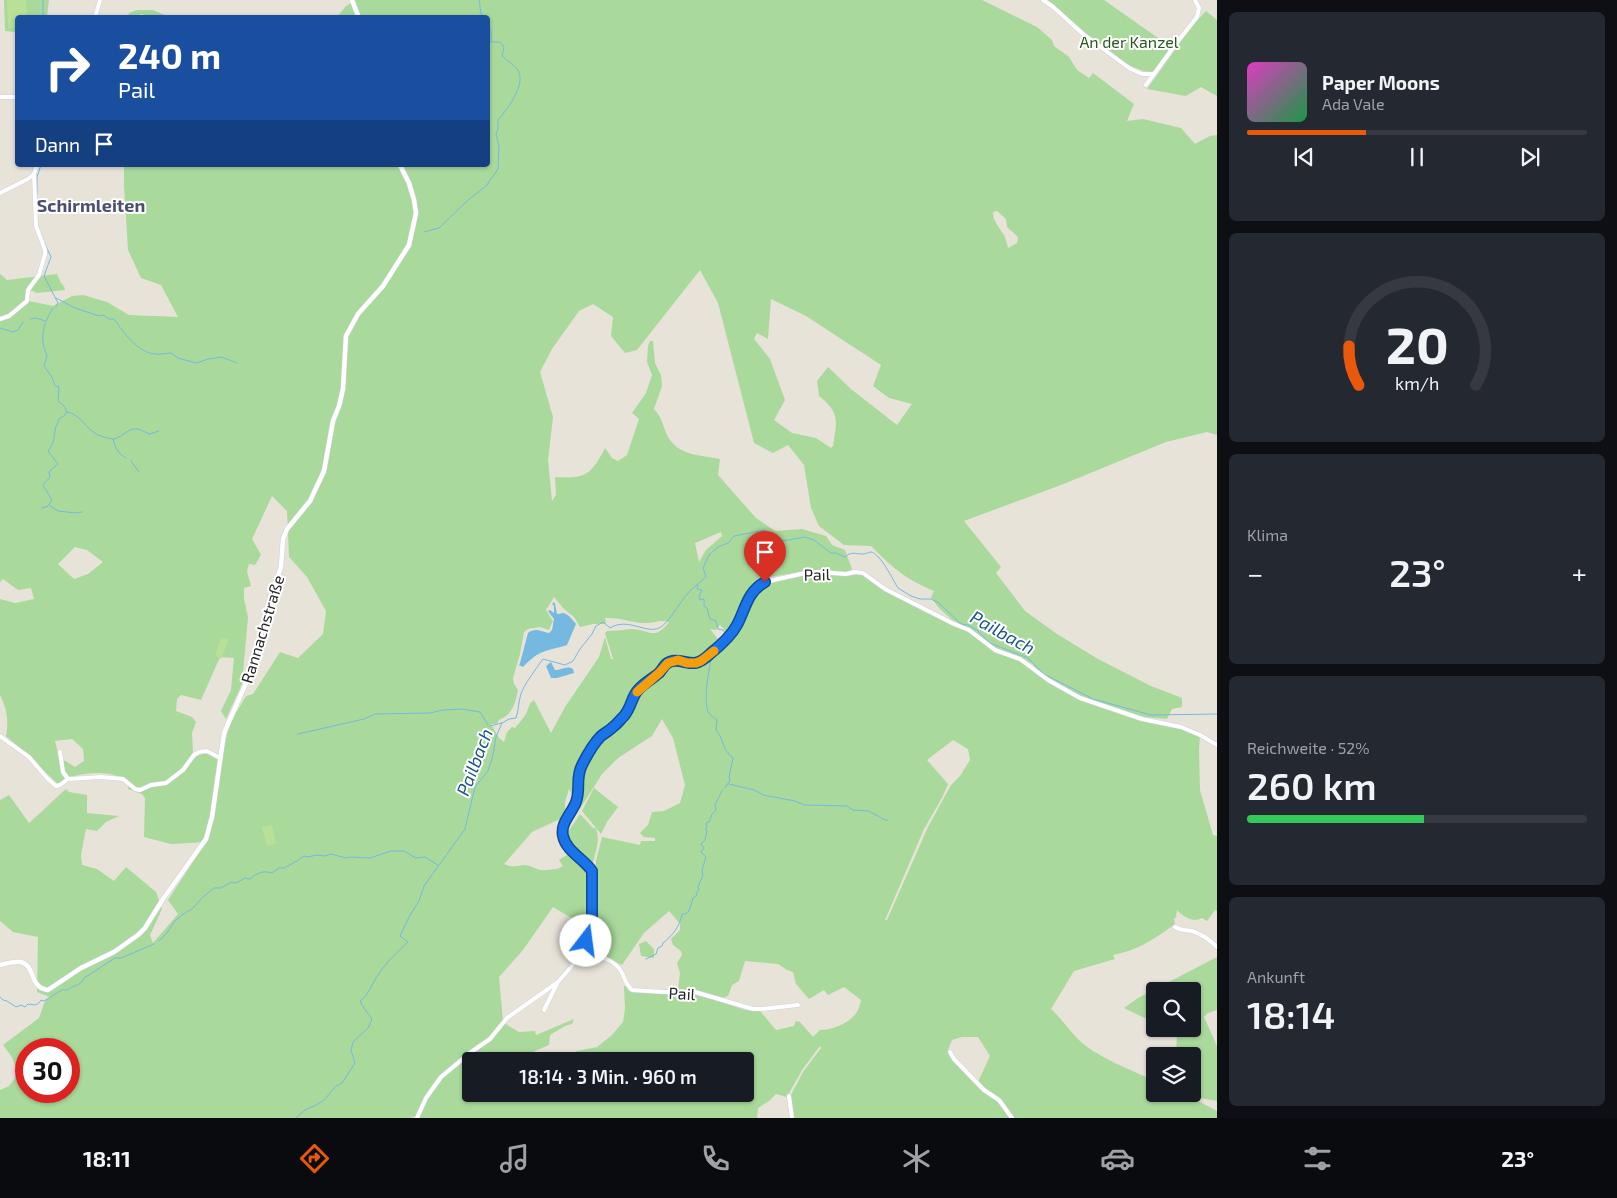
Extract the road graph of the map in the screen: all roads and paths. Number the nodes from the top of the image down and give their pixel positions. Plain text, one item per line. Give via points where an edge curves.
1 (100, 0) edge
2 (352, 0) edge
3 (1043, 0) edge
4 (1195, 0) edge
5 (96, 15) edge
6 (358, 15) edge
7 (1154, 74) junction
8 (1146, 84) dead end
9 (0, 97) edge
10 (15, 97) edge
11 (36, 167) edge
12 (401, 167) edge
13 (34, 174) junction
14 (0, 193) edge
15 (0, 320) edge
16 (0, 736) edge
17 (1217, 745) edge
18 (60, 752) dead end
19 (220, 758) junction
20 (68, 779) junction
21 (1175, 927) dead end
22 (1217, 947) edge
23 (580, 953) junction
24 (0, 965) edge
25 (558, 982) junction
26 (798, 1005) dead end
27 (544, 1010) dead end
28 (950, 1052) dead end
29 (789, 1096) dead end
30 (417, 1118) edge
31 (792, 1118) edge
32 (1012, 1118) edge

1 - 5 street
2 - 6 street
3 - 7 street via 1129,68 1142,74
4 - 7 street via 1199,8 1197,17
7 - 8 street
9 - 10 street
11 - 13 street
12 - 19 street, Rannachstraße via 409,183 416,213 409,245 383,286 358,314 346,336 342,389 324,470 311,501 283,538 280,574 268,605 260,642 226,725
13 - 14 street
13 - 15 street via 36,226 46,254 39,275 28,290 27,301
16 - 20 street via 29,758 56,786
17 - 23 street, Pail via 1181,727 1142,719 1080,698 1020,659 996,650 969,630 885,589 863,573 806,573 765,582 755,588 747,599 732,633 711,653 696,663 678,660 668,663 638,690 630,709 601,736 582,765 576,802 562,828 568,846 589,866 593,876 592,919
18 - 20 street via 63,772
19 - 20 street via 207,751 198,752 166,783 140,790 120,778
19 - 24 street, Rannachstraße via 206,839 138,935 48,990 39,988 26,964
21 - 22 street via 1208,938
23 - 25 street, Pail
23 - 26 street, Pail via 596,955 616,964 632,990 695,992 752,1009
25 - 27 street, Pail
25 - 30 street, Pail via 507,1018 490,1039 442,1077 426,1098
28 - 32 street via 984,1090 999,1100
29 - 31 street

